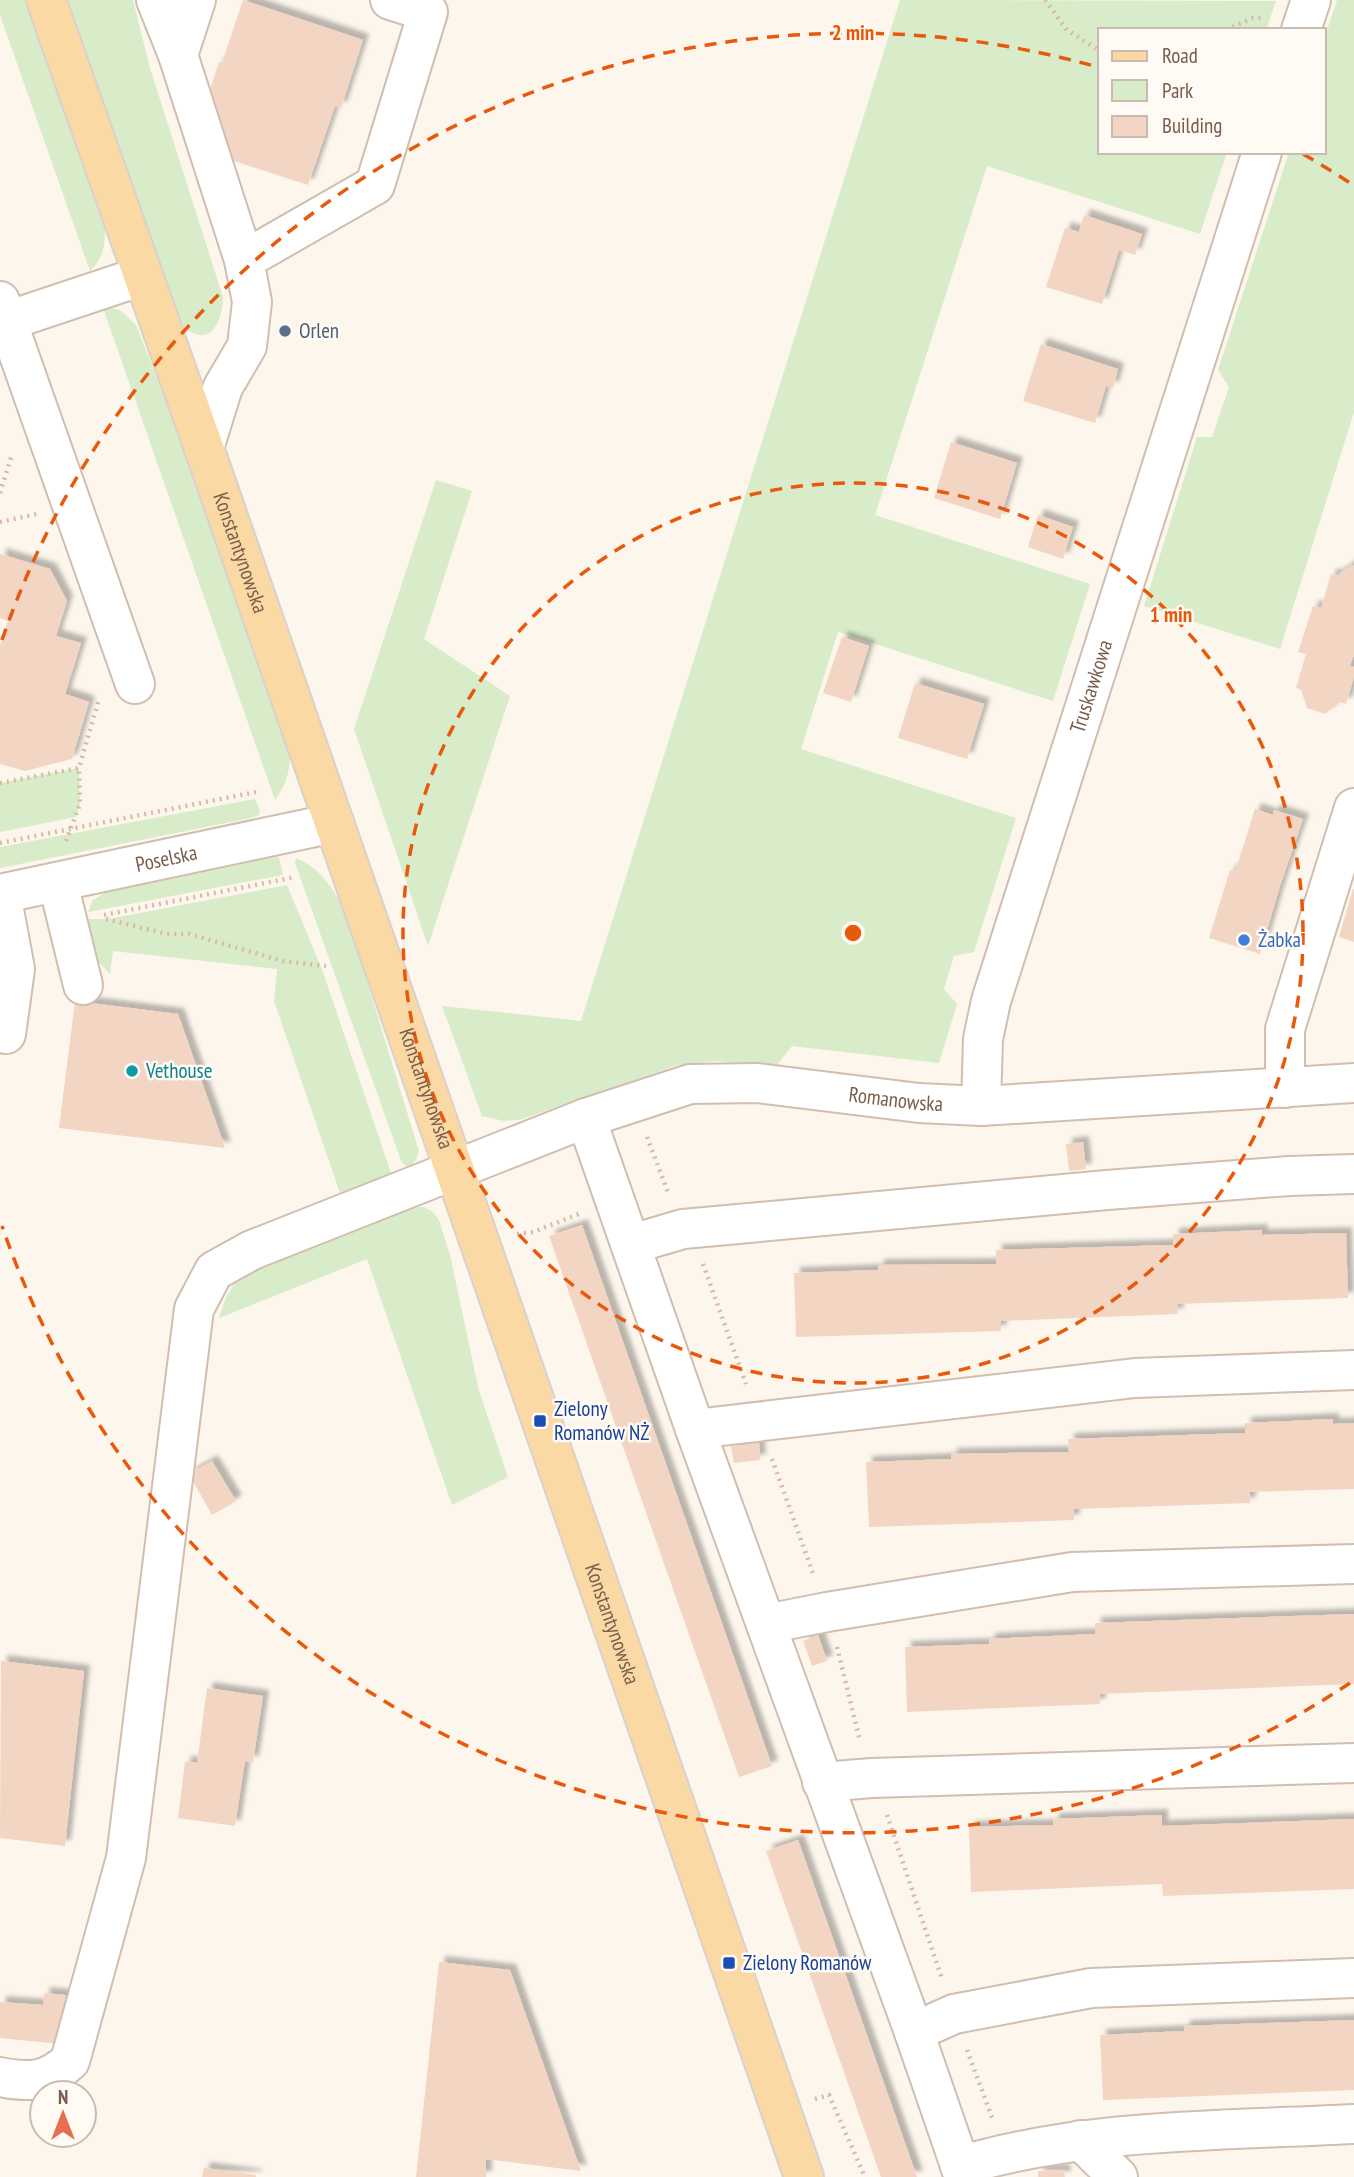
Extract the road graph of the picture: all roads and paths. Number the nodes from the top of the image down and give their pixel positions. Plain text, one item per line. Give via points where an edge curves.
1 (46, 0) edge
2 (156, 0) edge
3 (196, 0) edge
4 (390, 0) edge
5 (1045, 0) edge
6 (1311, 0) edge
7 (1302, 28) edge
8 (1098, 50) edge
9 (178, 55) junction
10 (1261, 154) edge
11 (244, 260) junction
12 (142, 276) junction
13 (4, 311) edge
14 (204, 448) junction
15 (39, 514) dead end
16 (0, 522) edge
17 (118, 688) joint
18 (79, 768) junction
19 (0, 783) edge
20 (261, 791) dead end
21 (1354, 808) edge
22 (334, 823) junction
23 (71, 829) junction
24 (0, 843) edge
25 (60, 865) junction
26 (295, 877) dead end
27 (0, 894) edge
28 (77, 920) junction
29 (326, 965) dead end
30 (83, 985) dead end
31 (6, 1034) dead end
32 (1354, 1083) edge
33 (1285, 1088) junction
34 (981, 1106) junction
35 (586, 1118) junction
36 (453, 1170) junction
37 (1354, 1174) edge
38 (616, 1200) junction
39 (506, 1235) dead end
40 (632, 1244) junction
41 (1354, 1370) edge
42 (695, 1429) junction
43 (1354, 1564) edge
44 (766, 1624) junction
45 (1354, 1763) edge
46 (822, 1782) junction
47 (1354, 1978) edge
48 (914, 2032) junction
49 (0, 2077) edge
50 (826, 2096) dead end
51 (1354, 2124) edge
52 (1080, 2140) junction
53 (962, 2172) edge
54 (804, 2177) edge
55 (865, 2177) edge
56 (1118, 2177) edge

1 - 12 main road, Konstantynowska
2 - 9 street
3 - 9 street
4 - 11 street via 428,12 376,185
5 - 8 path via 1068,30
6 - 7 street
9 - 11 street
10 - 34 street, Truskawkowa via 991,1001 983,1040
11 - 14 street via 252,302 247,346 223,387
12 - 13 street
12 - 14 main road, Konstantynowska
13 - 17 street
14 - 22 main road, Konstantynowska
15 - 16 path
17 - 18 path
18 - 19 path
18 - 23 path via 80,804
20 - 23 path
21 - 33 street via 1285,1029
22 - 25 street, Poselska
22 - 36 main road, Konstantynowska
23 - 24 path
23 - 25 path
25 - 27 street, Poselska
25 - 28 street
26 - 28 path
27 - 31 street via 15,969
28 - 29 path via 108,919 167,934 189,934 283,961
28 - 30 street
32 - 33 street, Romanowska
33 - 34 street, Romanowska
34 - 35 street, Romanowska via 721,1082 690,1084
35 - 36 street, Romanowska
35 - 38 street
36 - 49 street, Romanowska via 252,1250 214,1271 194,1309 126,1858 70,2061 58,2073 41,2079
36 - 54 main road, Konstantynowska
37 - 40 street via 1107,1190 683,1229
38 - 39 path via 533,1232
38 - 40 street
40 - 42 street
41 - 42 street via 1135,1377
42 - 44 street
43 - 44 street via 1072,1572
44 - 46 street
45 - 46 street
46 - 48 street
47 - 48 street via 1091,1988 954,2014
48 - 53 street
50 - 55 path
51 - 52 street
52 - 53 street via 1005,2153
52 - 56 street

